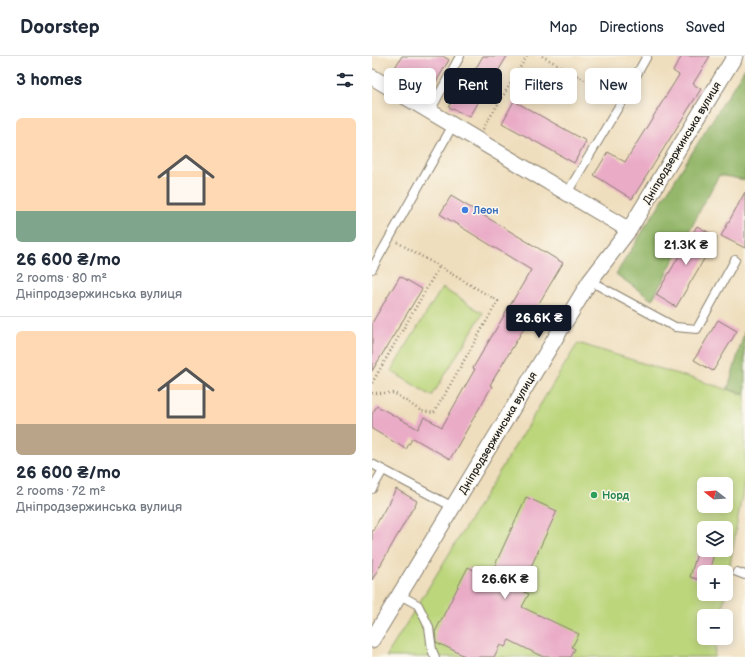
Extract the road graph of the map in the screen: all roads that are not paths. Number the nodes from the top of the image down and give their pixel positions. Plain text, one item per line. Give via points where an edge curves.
1 (460, 56) edge
2 (647, 56) edge
3 (735, 56) edge
4 (372, 77) edge
5 (430, 111) junction
6 (453, 125) junction
7 (567, 193) junction
8 (629, 230) junction
9 (735, 260) dead end
10 (372, 269) edge
11 (590, 281) junction
12 (372, 464) edge
13 (383, 470) junction
14 (372, 489) edge
15 (453, 507) junction
16 (400, 595) junction
17 (372, 640) edge
18 (435, 657) edge

1 - 5 lane
2 - 7 lane
3 - 8 street, Дніпродзержинська вулиця
4 - 5 street
5 - 6 street
6 - 7 street
6 - 10 lane
7 - 8 street
8 - 11 street, Дніпродзержинська вулиця
9 - 11 lane via 697,329 675,327
11 - 15 street, Дніпродзержинська вулиця
12 - 13 lane
13 - 14 lane
13 - 15 lane
15 - 16 street, Дніпродзержинська вулиця
16 - 17 street, Дніпродзержинська вулиця
16 - 18 lane via 418,605 429,628

